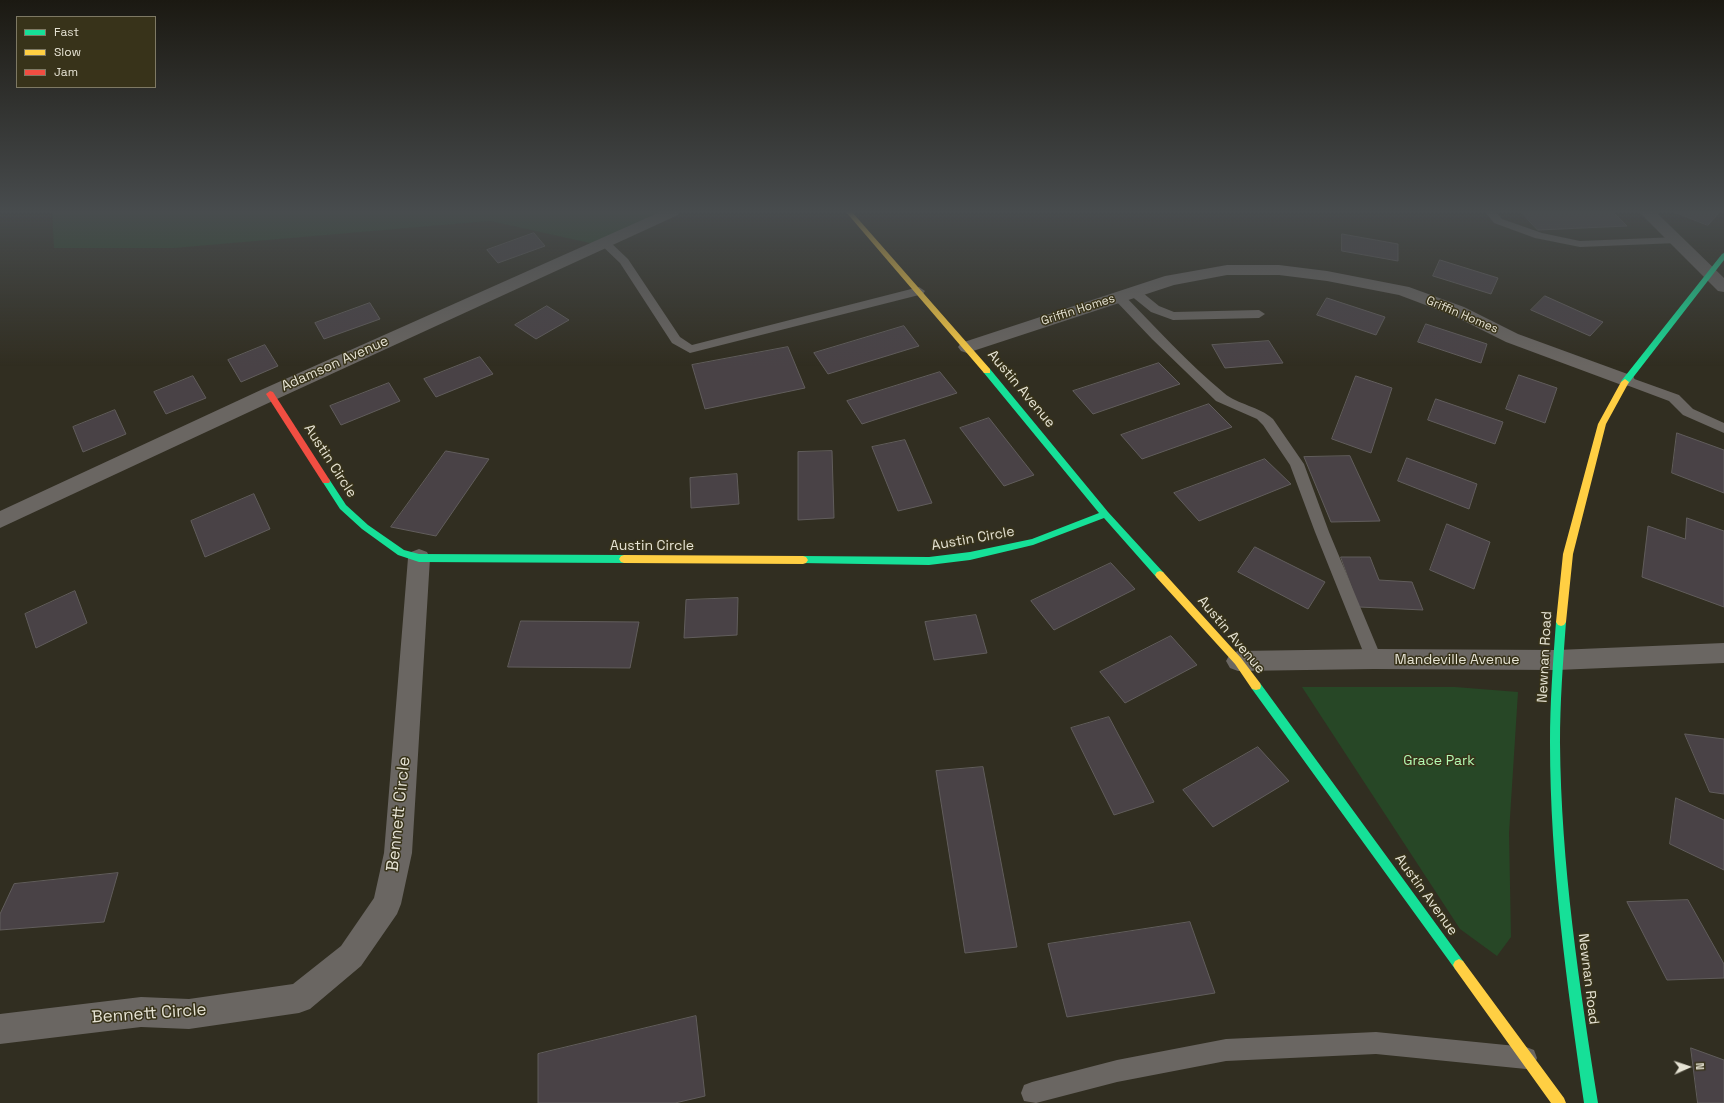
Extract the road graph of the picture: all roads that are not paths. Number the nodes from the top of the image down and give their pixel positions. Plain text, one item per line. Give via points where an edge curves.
1 (557, 263) edge
2 (626, 263) edge
3 (895, 263) edge
4 (1700, 263) edge
5 (1717, 263) edge
6 (1709, 272) junction
7 (1724, 288) edge
8 (919, 291) junction
9 (1127, 295) junction
10 (1260, 314) dead end
11 (967, 347) junction
12 (1626, 380) junction
13 (270, 394) junction
14 (1724, 428) edge
15 (1106, 514) junction
16 (0, 520) edge
17 (419, 558) junction
18 (1724, 653) edge
19 (1374, 659) junction
20 (1557, 660) junction
21 (1238, 662) junction
22 (0, 1028) edge
23 (1527, 1058) junction
24 (1032, 1093) dead end
25 (1560, 1103) edge
26 (1591, 1103) edge

1 - 13 street, Adamson Avenue
2 - 8 lane via 676,340 690,349
3 - 8 street, Austin Avenue
4 - 6 street
5 - 6 street, Newnan Road
6 - 7 street
6 - 12 street, Newnan Road
8 - 11 street, Austin Avenue
9 - 10 lane via 1173,316
9 - 11 street, Griffin Homes
9 - 12 street, Griffin Homes via 1170,280 1227,270 1279,270 1327,276 1403,291 1458,311 1512,338
9 - 19 lane via 1156,336 1221,398 1262,416 1297,464
11 - 15 street, Austin Avenue
12 - 14 lane via 1674,398 1688,412
12 - 20 street, Newnan Road via 1602,424 1568,554
13 - 16 street, Adamson Avenue
13 - 17 street, Austin Circle via 343,507 401,553
15 - 17 street, Austin Circle via 1033,542 970,556 929,561
15 - 21 street, Austin Avenue
17 - 22 street, Bennett Circle via 398,853 387,904 352,956 299,998 189,1014 141,1012
18 - 20 street, Mandeville Avenue
19 - 20 street, Mandeville Avenue
19 - 21 street, Mandeville Avenue
20 - 26 street, Newnan Road via 1556,736 1562,870 1569,955
21 - 23 street, Austin Avenue
23 - 24 lane via 1376,1043 1226,1050 1117,1071
23 - 25 street, Austin Avenue

